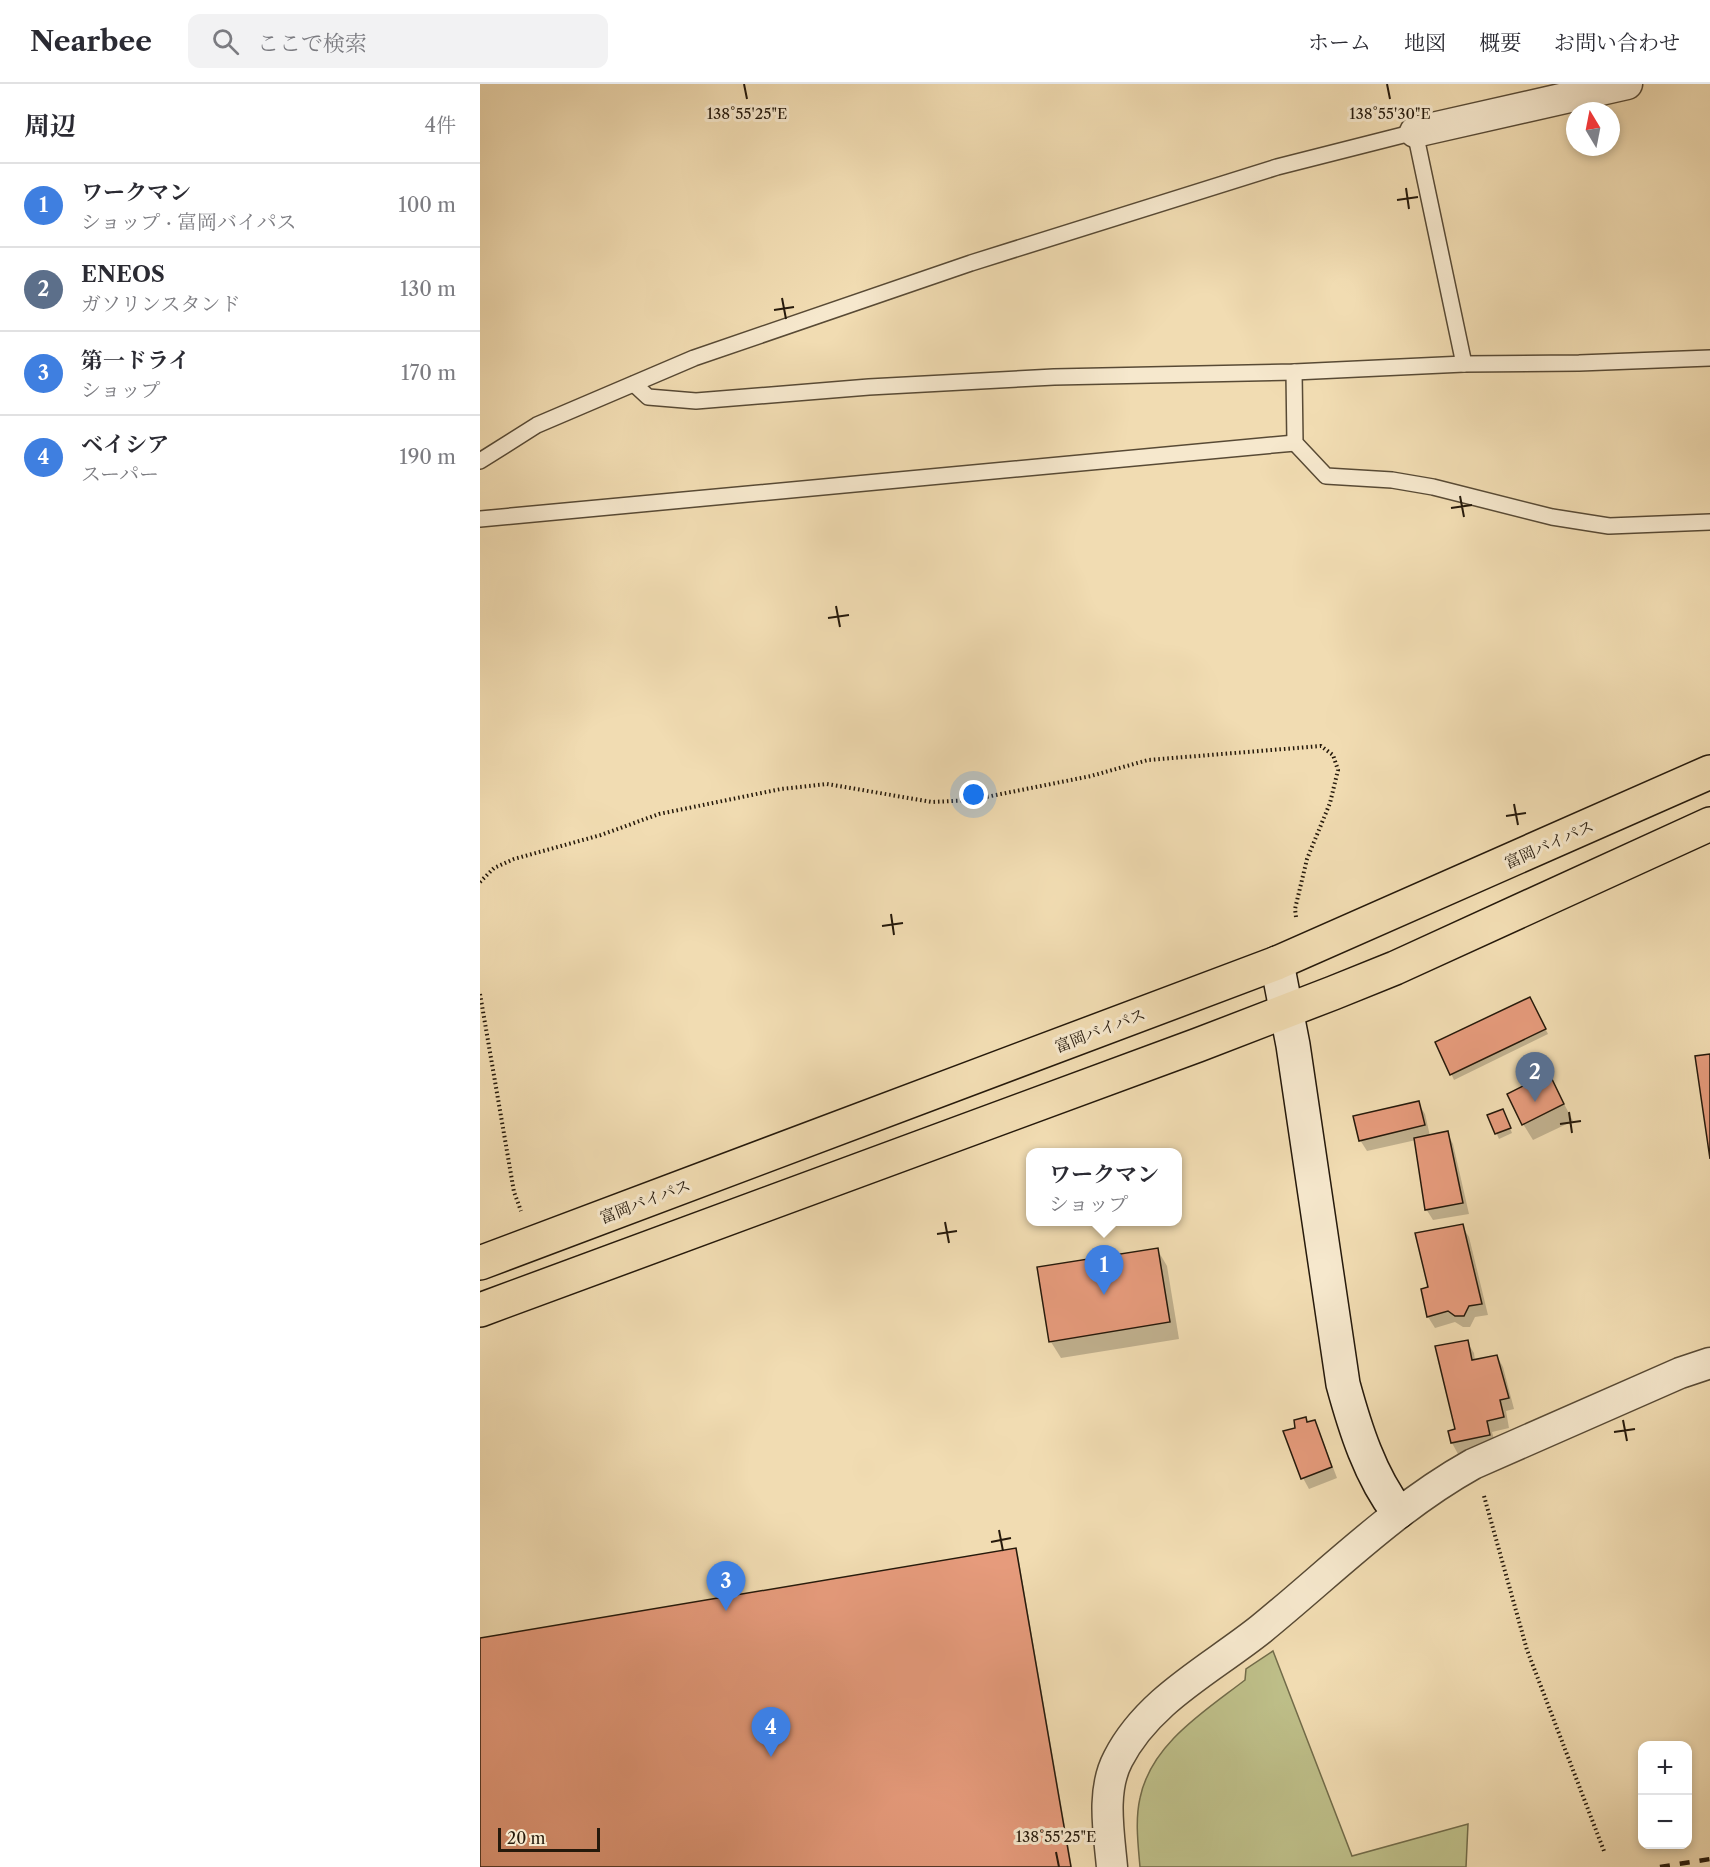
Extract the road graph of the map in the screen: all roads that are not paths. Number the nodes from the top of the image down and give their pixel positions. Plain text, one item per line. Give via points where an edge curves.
1 (1627, 84) edge
2 (1415, 132) junction
3 (1710, 358) edge
4 (1464, 364) junction
5 (1294, 372) junction
6 (634, 384) junction
7 (1295, 443) junction
8 (480, 461) edge
9 (480, 519) edge
10 (1710, 522) edge
11 (1710, 772) edge
12 (1710, 824) edge
13 (1288, 958) junction
14 (1287, 1010) junction
15 (480, 1263) edge
16 (480, 1310) edge
17 (1710, 1363) edge
18 (1398, 1512) junction
19 (1112, 1867) edge

1 - 2 street
2 - 4 lane
2 - 6 lane via 1277,168 971,263 693,358
3 - 4 lane
4 - 5 lane
5 - 6 lane via 1054,376 696,401 648,397
5 - 7 lane
6 - 8 lane via 537,425
7 - 9 lane
7 - 10 lane via 1326,476 1433,487 1552,517 1609,526
11 - 13 highway, 富岡バイパス
12 - 14 highway via 1395,968
13 - 14 street
13 - 15 highway, 富岡バイパス
14 - 16 highway
14 - 18 street via 1343,1383 1378,1481
17 - 18 street via 1473,1464
18 - 19 street via 1261,1629 1153,1710 1131,1736 1116,1761 1110,1784 1107,1815

